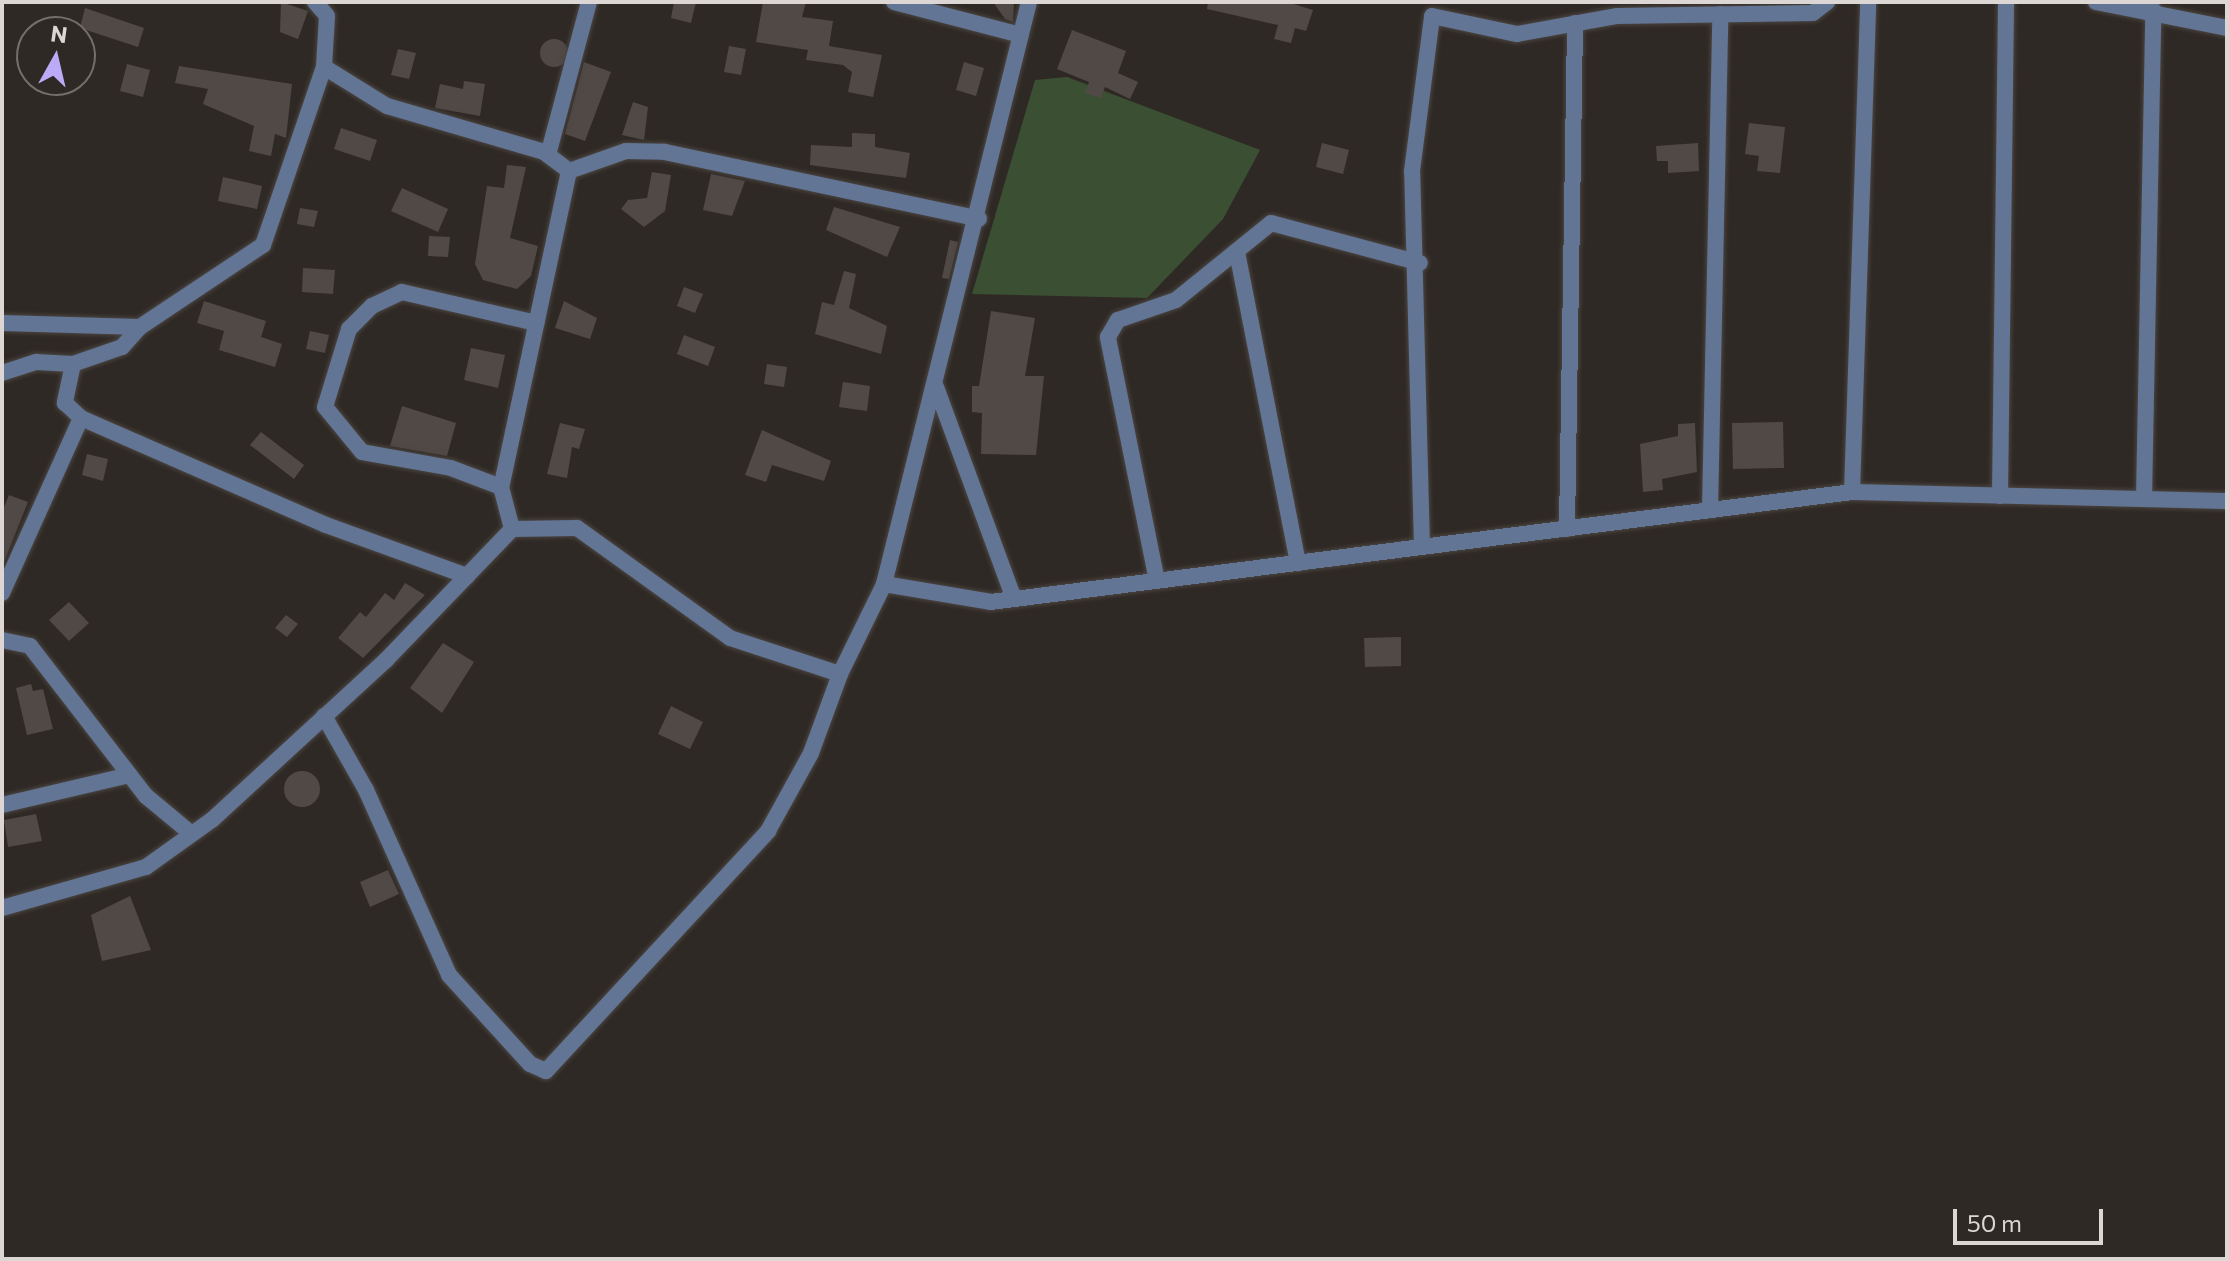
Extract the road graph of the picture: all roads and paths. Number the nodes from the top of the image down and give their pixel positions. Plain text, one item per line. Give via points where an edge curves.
1 (315, 2) edge
2 (589, 2) edge
3 (894, 2) edge
4 (1029, 2) edge
5 (1827, 2) edge
6 (1868, 2) edge
7 (2006, 2) edge
8 (2096, 2) edge
9 (2153, 10) junction
10 (1720, 14) junction
11 (1575, 23) junction
12 (2227, 28) edge
13 (1021, 35) junction
14 (324, 67) junction
15 (548, 155) junction
16 (569, 171) junction
17 (979, 219) junction
18 (1237, 252) junction
19 (1420, 263) junction
20 (2, 323) edge
21 (536, 323) junction
22 (140, 327) junction
23 (73, 364) junction
24 (2, 373) edge
25 (936, 387) junction
26 (81, 418) junction
27 (501, 487) junction
28 (1852, 492) junction
29 (2000, 496) junction
30 (2144, 499) junction
31 (2227, 501) edge
32 (1710, 510) junction
33 (512, 529) junction
34 (1567, 529) junction
35 (1422, 547) junction
36 (1298, 563) junction
37 (467, 576) junction
38 (1157, 581) junction
39 (884, 584) junction
40 (2, 593) edge
41 (1014, 599) junction
42 (2, 640) edge
43 (840, 674) junction
44 (324, 716) junction
45 (130, 775) junction
46 (2, 805) edge
47 (188, 831) junction
48 (2, 908) edge

1 - 14 street via 327,16
2 - 15 street
3 - 13 street
4 - 13 street
5 - 10 street via 1813,13
6 - 28 street
7 - 29 street
8 - 9 street
9 - 12 street
9 - 30 street
10 - 11 street
10 - 32 street
11 - 19 street via 1517,34 1432,16 1412,171
11 - 34 street
13 - 17 street
14 - 15 street via 387,106
14 - 22 street via 263,245
15 - 16 street
16 - 17 street via 626,151 665,152
16 - 21 street
17 - 25 street
18 - 19 street via 1271,223
18 - 36 street
18 - 38 street via 1176,300 1118,320 1108,337
19 - 35 street
20 - 22 street
21 - 27 street
21 - 27 street via 402,292 372,306 349,329 325,407 362,452 451,468
22 - 23 street via 122,347
23 - 24 street via 36,362
23 - 26 street via 65,403
25 - 39 street
25 - 41 street
26 - 37 street via 326,525
26 - 40 street
27 - 33 street
28 - 29 street
28 - 32 street
29 - 30 street
30 - 31 street
32 - 34 street
33 - 37 street
33 - 43 street via 577,528 730,638
34 - 35 street
35 - 36 street
36 - 38 street
37 - 44 street
38 - 41 street
39 - 41 street
39 - 43 street
42 - 45 street via 30,646
43 - 44 street via 811,753 768,831 546,1071 530,1064 449,975 366,790
44 - 47 street via 213,819
45 - 46 street
45 - 47 street
47 - 48 street via 146,867

